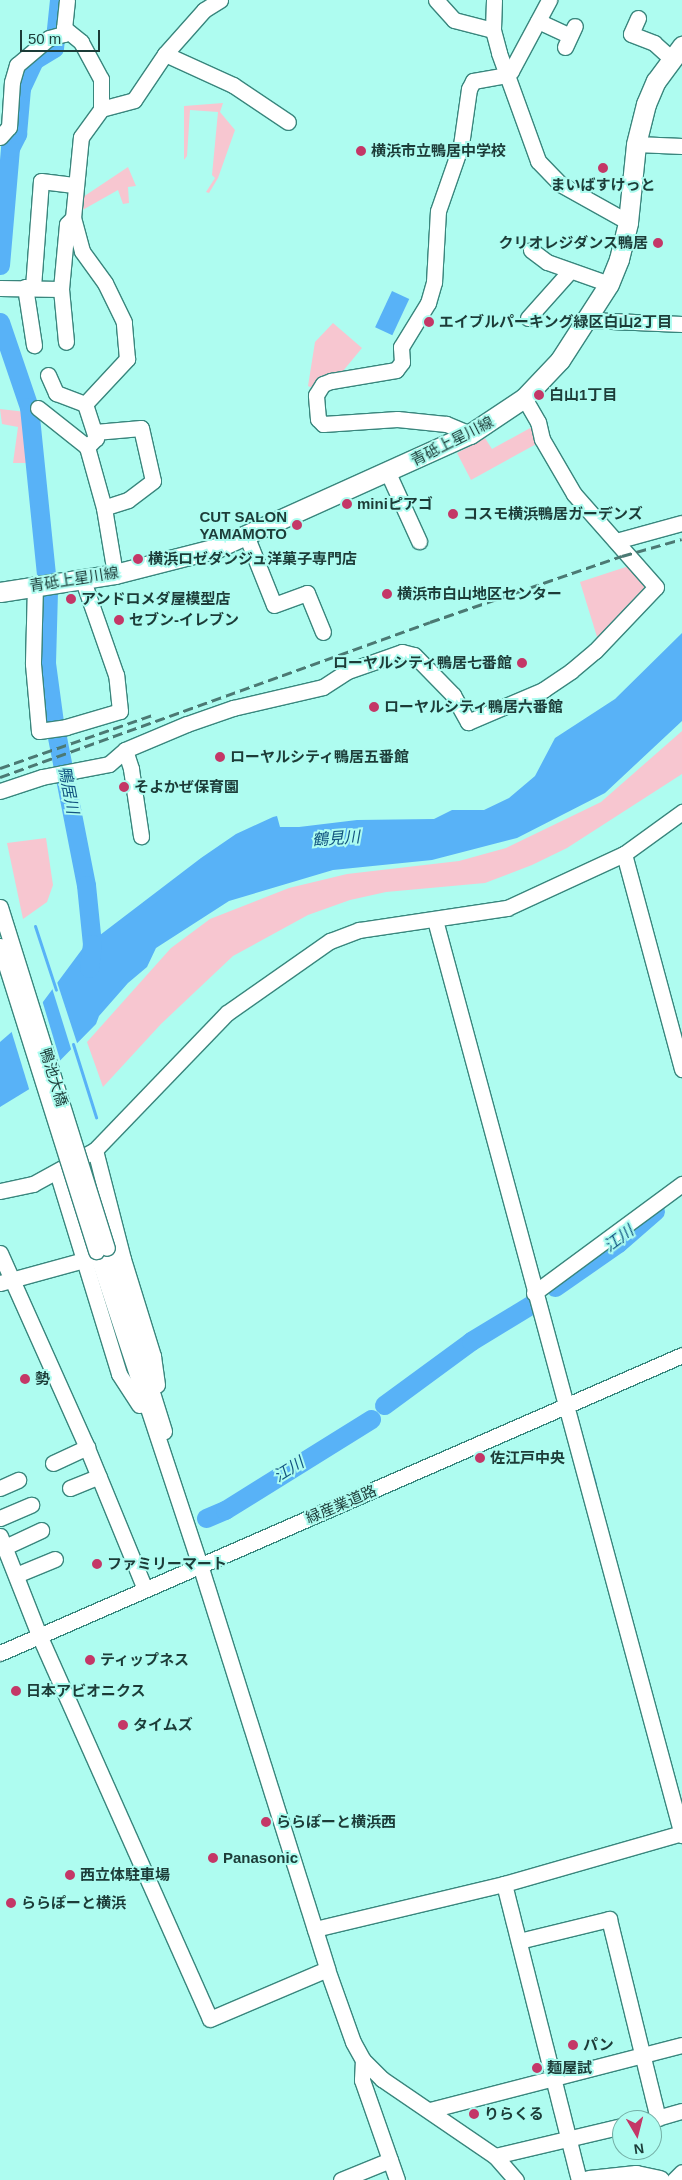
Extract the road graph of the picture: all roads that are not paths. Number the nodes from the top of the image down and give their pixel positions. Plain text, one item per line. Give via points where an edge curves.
1 (67, 0) edge
2 (220, 0) edge
3 (436, 0) edge
4 (494, 0) edge
5 (549, 0) edge
6 (199, 5) edge
7 (638, 18) dead end
8 (538, 21) junction
9 (493, 30) junction
10 (58, 34) junction
11 (570, 36) dead end
12 (677, 53) edge
13 (165, 54) junction
14 (507, 75) junction
15 (101, 109) junction
16 (288, 122) dead end
17 (0, 137) edge
18 (636, 144) junction
19 (682, 146) edge
20 (76, 185) junction
21 (73, 218) junction
22 (628, 222) junction
23 (531, 250) dead end
24 (570, 272) junction
25 (609, 284) junction
26 (29, 287) junction
27 (2, 288) edge
28 (61, 289) junction
29 (528, 318) dead end
30 (588, 320) junction
31 (682, 324) edge
32 (66, 342) dead end
33 (34, 345) dead end
34 (48, 374) dead end
35 (524, 398) junction
36 (86, 404) junction
37 (38, 408) dead end
38 (95, 432) junction
39 (470, 434) junction
40 (87, 448) junction
41 (388, 473) junction
42 (104, 508) junction
43 (682, 523) edge
44 (246, 535) junction
45 (419, 541) dead end
46 (616, 541) junction
47 (115, 574) junction
48 (82, 578) junction
49 (36, 585) junction
50 (0, 592) edge
51 (323, 632) dead end
52 (125, 750) junction
53 (0, 791) edge
54 (682, 812) edge
55 (141, 836) dead end
56 (624, 854) junction
57 (0, 907) edge
58 (435, 920) junction
59 (0, 946) edge
60 (682, 1069) edge
61 (95, 1150) junction
62 (57, 1172) junction
63 (682, 1184) edge
64 (0, 1191) edge
65 (0, 1253) edge
66 (96, 1253) junction
67 (6, 1281) edge
68 (534, 1293) junction
69 (682, 1356) edge
70 (566, 1406) junction
71 (156, 1422) junction
72 (87, 1447) junction
73 (52, 1463) dead end
74 (99, 1476) junction
75 (18, 1480) dead end
76 (0, 1488) edge
77 (70, 1488) dead end
78 (31, 1505) dead end
79 (0, 1518) edge
80 (41, 1530) dead end
81 (2, 1542) edge
82 (55, 1559) dead end
83 (200, 1565) junction
84 (16, 1575) junction
85 (145, 1589) junction
86 (39, 1636) junction
87 (0, 1653) edge
88 (682, 1834) edge
89 (504, 1884) junction
90 (315, 1930) junction
91 (520, 1941) junction
92 (327, 1970) junction
93 (682, 2046) edge
94 (642, 2056) junction
95 (363, 2060) junction
96 (556, 2079) junction
97 (430, 2110) junction
98 (651, 2110) edge
99 (682, 2110) edge
100 (662, 2116) edge
101 (612, 2128) edge
102 (570, 2139) junction
103 (495, 2156) junction
104 (390, 2160) junction
105 (682, 2172) edge
106 (341, 2180) edge
107 (397, 2180) edge
108 (516, 2180) edge
109 (579, 2180) edge
110 (589, 2180) edge
111 (659, 2180) edge
112 (674, 2180) edge

1 - 10 street
2 - 6 street
3 - 9 street via 454,20
4 - 9 street
5 - 8 street
6 - 13 street
7 - 12 street via 630,34
8 - 11 street
8 - 14 street via 516,65
9 - 14 street
10 - 15 street via 81,42 101,79
10 - 17 street via 17,65 12,82 9,127
12 - 18 main road, 青砥上星川線 via 656,81 646,104
13 - 15 street via 134,100
13 - 16 street via 232,85
14 - 22 street via 538,161 560,184
14 - 39 street via 472,81 469,89 461,145 438,211 434,282 428,302 401,347 402,362 396,370 323,384 315,400 318,419 323,424 397,419 446,424
15 - 20 street via 81,137
18 - 19 street
18 - 22 main road, 青砥上星川線
20 - 21 street
20 - 26 street via 41,181
21 - 28 street via 67,224
21 - 36 street via 82,252 105,283 124,322 127,360
22 - 25 main road, 青砥上星川線
23 - 24 street via 547,262
24 - 25 street
24 - 29 street
25 - 30 main road, 青砥上星川線
26 - 27 street
26 - 28 street
26 - 33 street
28 - 32 street
30 - 31 street
30 - 35 main road, 青砥上星川線 via 560,360
34 - 36 street via 56,392
35 - 39 main road, 青砥上星川線
35 - 46 street via 538,422 542,438 574,494
36 - 38 street
37 - 40 street
38 - 40 street via 96,438
38 - 42 street via 141,428 153,481 128,500
39 - 41 main road, 青砥上星川線
40 - 42 street
41 - 44 main road, 青砥上星川線
41 - 45 street
42 - 47 street
43 - 46 street
44 - 47 main road, 青砥上星川線 via 194,556
44 - 51 street via 274,605 306,592
46 - 52 street via 654,582 655,590 596,651 543,690 512,706 468,722 442,684 414,655 402,652 348,671 323,687 233,708
47 - 48 main road, 青砥上星川線
48 - 49 main road, 青砥上星川線
48 - 49 street via 116,675 120,711 45,730 39,730 33,664
49 - 50 main road, 青砥上星川線
52 - 53 street via 109,764 42,777
52 - 55 street via 132,769
54 - 56 street
56 - 58 street via 507,908
56 - 60 street
57 - 66 street, 鴨池大橋, bridge
58 - 61 street via 359,930 330,941 227,1013
58 - 68 street
59 - 66 street, 鴨池大橋, bridge
61 - 62 street
61 - 71 street via 123,1259 154,1356
62 - 64 street via 33,1184
62 - 66 street
63 - 68 street
65 - 67 street
66 - 67 street
66 - 71 street
66 - 71 street via 119,1374
67 - 72 street
68 - 70 street
69 - 70 street, 緑産業道路
70 - 83 street, 緑産業道路
70 - 88 street
71 - 83 street
72 - 73 street
72 - 74 street
74 - 77 street
74 - 85 street
75 - 76 street
78 - 79 street
80 - 81 street
81 - 84 street
82 - 84 street
83 - 85 street, 緑産業道路
83 - 90 street
84 - 86 street
85 - 86 street, 緑産業道路
86 - 87 street, 緑産業道路
86 - 92 street via 210,2019
88 - 89 street
89 - 90 street
89 - 91 street
90 - 92 street
91 - 94 street via 609,1919
91 - 96 street
92 - 95 street
93 - 94 street
94 - 96 street
94 - 98 street
95 - 97 street via 382,2079
95 - 104 street via 362,2080
96 - 97 street
96 - 102 street
97 - 103 street
99 - 100 street
101 - 102 street
102 - 103 street
102 - 109 street
103 - 108 street
104 - 106 street
104 - 107 street
105 - 112 street
110 - 111 main road via 636,2175

